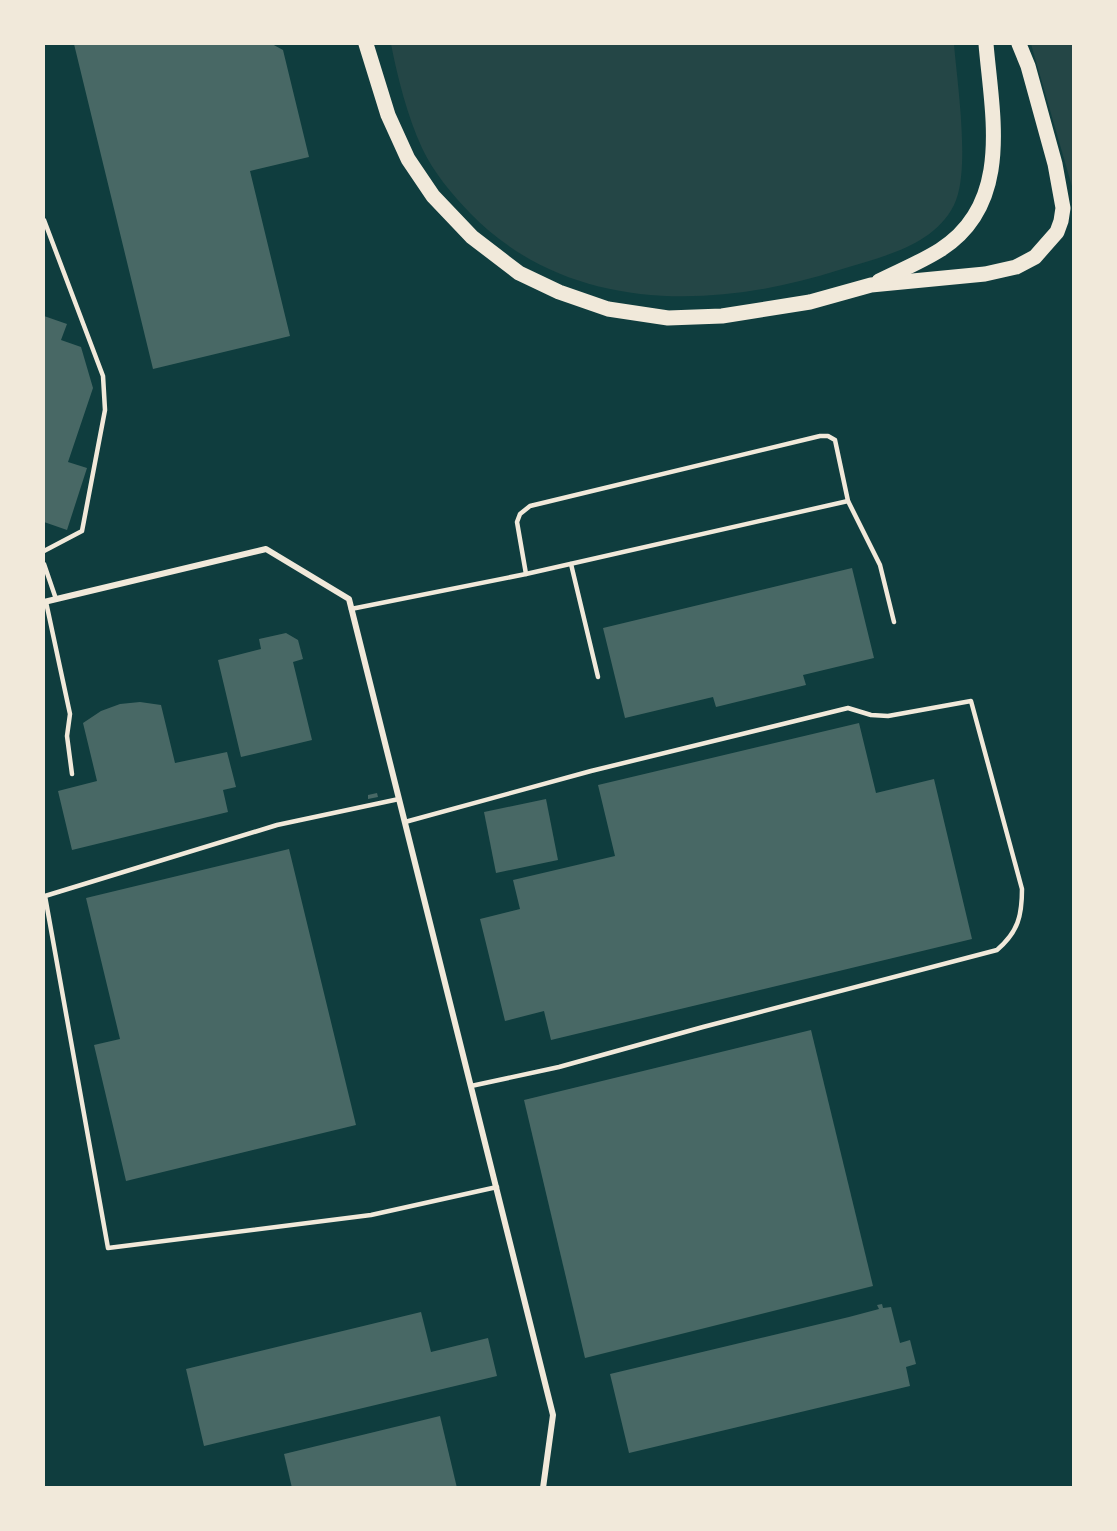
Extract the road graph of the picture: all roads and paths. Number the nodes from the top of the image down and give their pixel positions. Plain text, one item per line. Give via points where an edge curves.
1 (366, 44) edge
2 (986, 44) edge
3 (1019, 44) edge
4 (44, 220) edge
5 (871, 285) junction
6 (848, 501) junction
7 (44, 551) edge
8 (44, 564) edge
9 (571, 564) junction
10 (526, 574) junction
11 (56, 599) junction
12 (45, 602) edge
13 (351, 609) junction
14 (894, 622) dead end
15 (598, 677) dead end
16 (72, 774) dead end
17 (399, 799) junction
18 (405, 822) junction
19 (471, 1086) junction
20 (496, 1187) junction
21 (543, 1488) edge

1 - 5 main road via 388,115 408,159 433,196 472,237 519,273 608,309 669,318 733,315 810,302
2 - 5 main road via 994,145 993,167 982,203 965,228 941,250
3 - 5 main road via 1062,197 1062,221 1057,232 1035,257 1016,267 985,274
4 - 7 lane via 103,376 105,410 82,531
6 - 9 lane
6 - 10 lane via 835,440 820,436 530,506 517,522
6 - 14 lane via 880,565
8 - 11 lane
9 - 10 lane
9 - 15 lane
10 - 13 lane
11 - 12 street
11 - 13 street via 266,549 349,599
12 - 16 lane via 70,714 67,736
13 - 17 street
17 - 18 street
17 - 20 lane via 277,825 45,896 108,1248 371,1215
18 - 19 street
18 - 19 lane via 591,771 848,708 888,716 971,701 1022,889 1022,909 1011,938 997,950 559,1067
19 - 20 street
20 - 21 street via 553,1415

